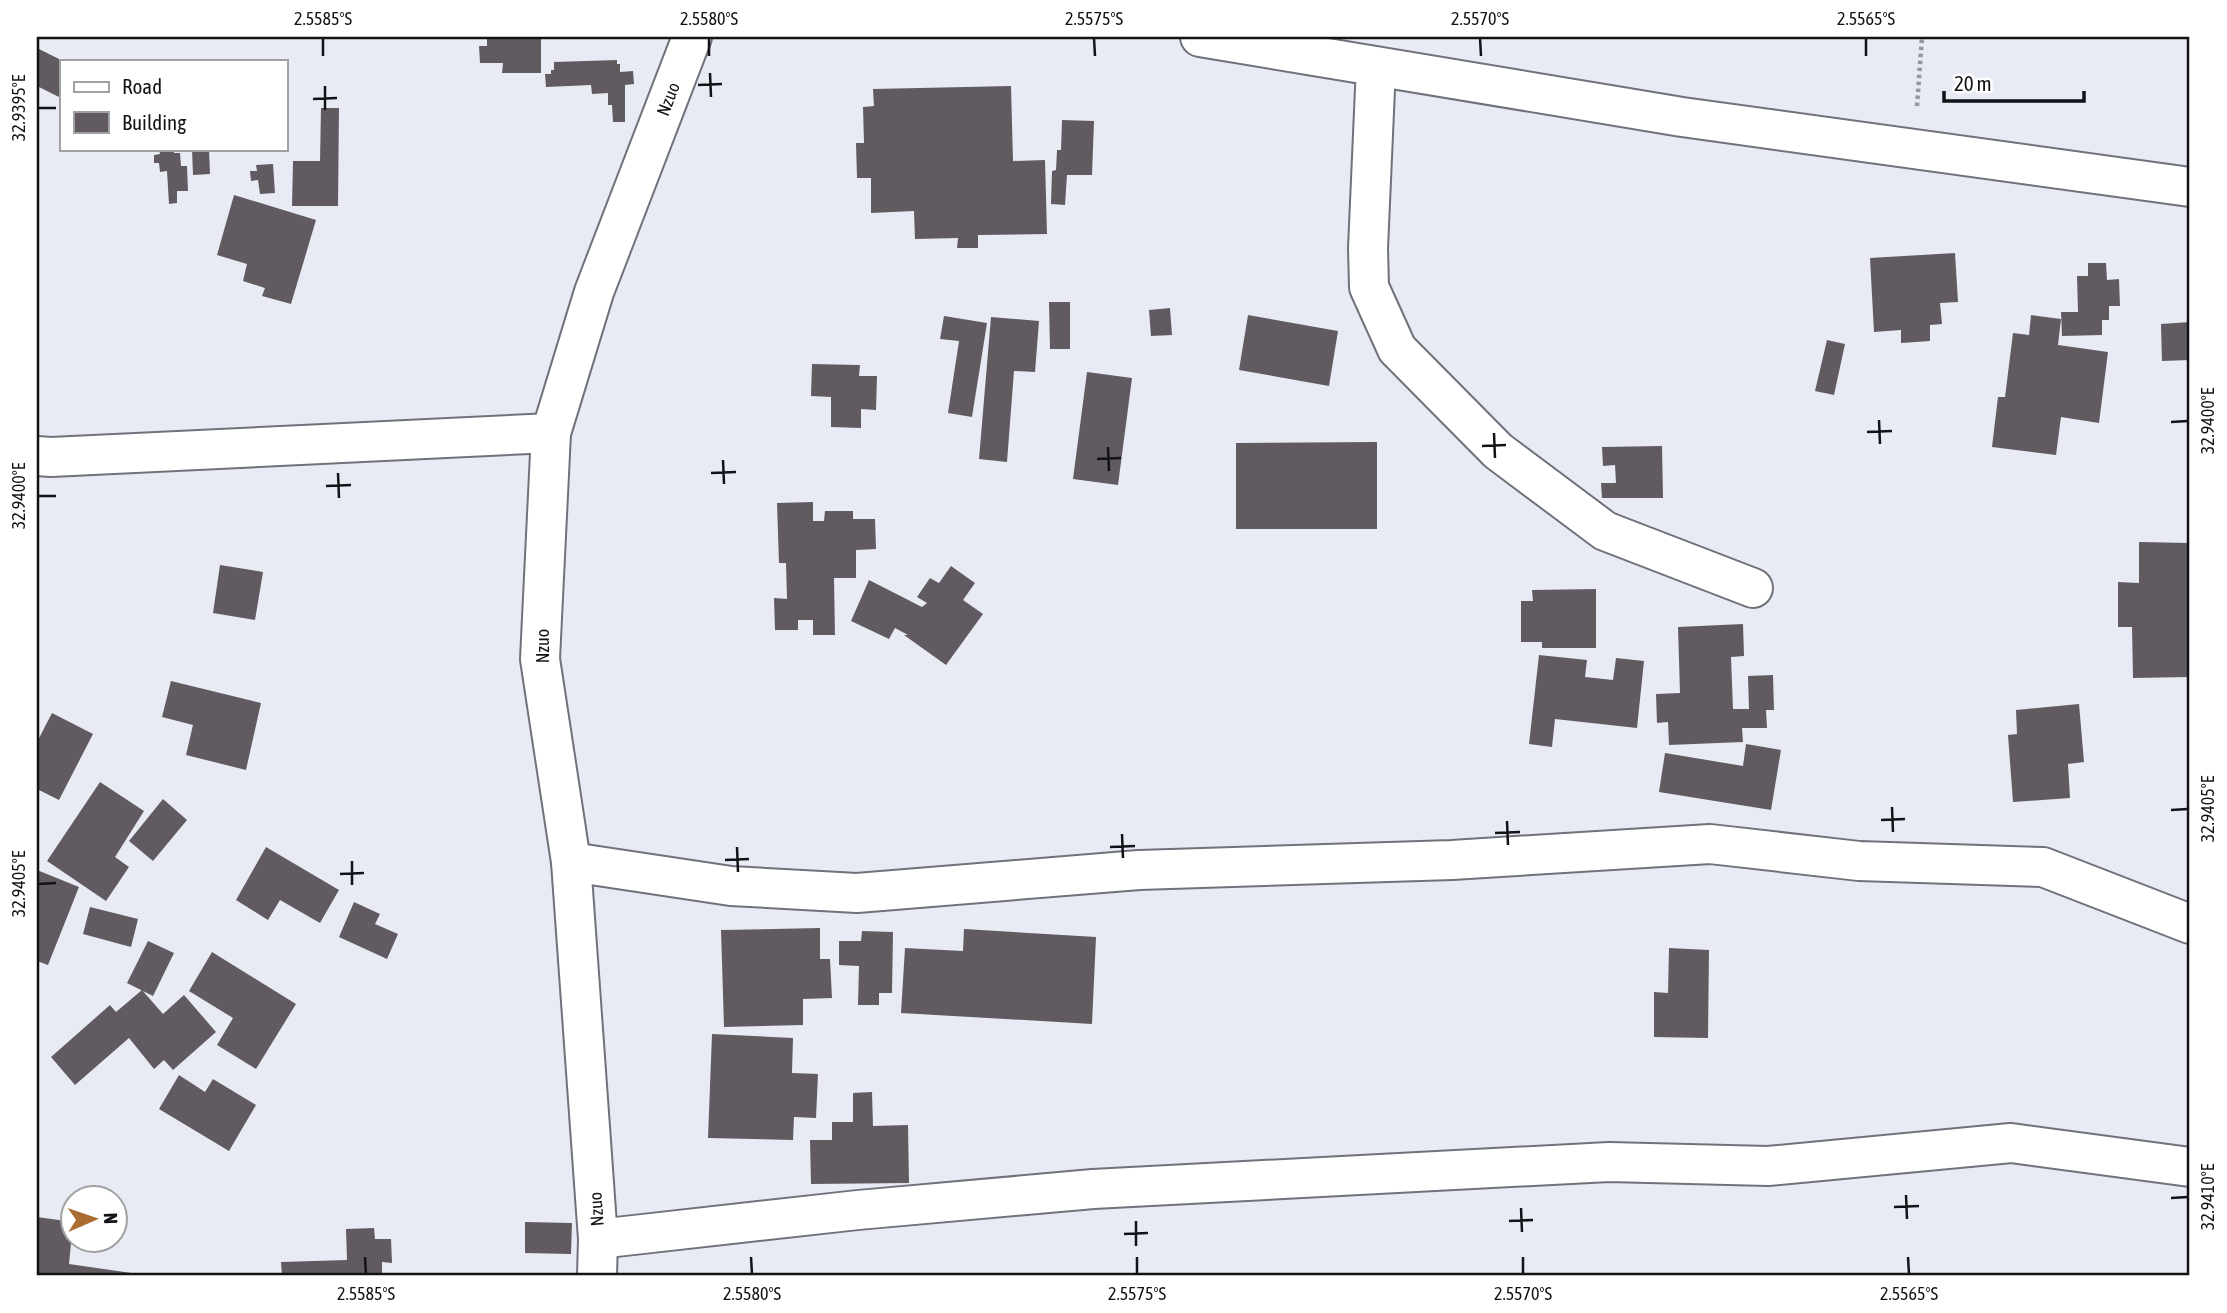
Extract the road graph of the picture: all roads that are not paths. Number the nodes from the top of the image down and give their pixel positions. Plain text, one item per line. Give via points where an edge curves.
1 (692, 37) edge
2 (1200, 37) edge
3 (1376, 66) junction
4 (2190, 187) edge
5 (551, 433) junction
6 (37, 456) edge
7 (1753, 588) dead end
8 (572, 862) junction
9 (2190, 924) edge
10 (2190, 1167) edge
11 (597, 1258) edge

1 - 5 street, Nzuo via 594,292
2 - 3 street
3 - 4 street via 1682,117
3 - 7 street via 1369,287 1397,349 1498,451 1605,531
5 - 6 street
5 - 8 street, Nzuo via 540,659
8 - 9 street via 731,886 857,893 1139,870 1452,860 1710,844 1859,861 2043,867
8 - 11 street, Nzuo
10 - 11 street via 2011,1143 1769,1166 1609,1162 1093,1189 858,1210

